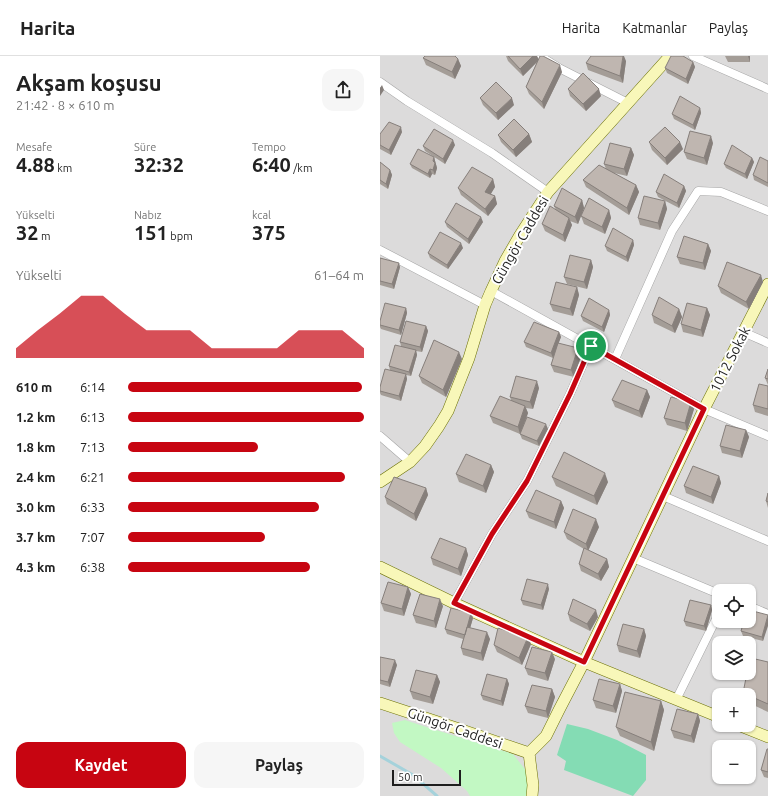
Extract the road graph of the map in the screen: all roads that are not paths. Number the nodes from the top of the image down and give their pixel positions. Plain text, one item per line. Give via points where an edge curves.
1 (540, 56) edge
2 (670, 56) edge
3 (693, 56) edge
4 (380, 82) edge
5 (768, 89) edge
6 (628, 103) junction
7 (548, 192) junction
8 (768, 211) edge
9 (380, 250) edge
10 (768, 284) edge
11 (491, 291) junction
12 (485, 305) junction
13 (743, 332) junction
14 (768, 343) edge
15 (591, 346) junction
16 (615, 359) junction
17 (704, 409) junction
18 (380, 436) edge
19 (768, 436) edge
20 (410, 462) junction
21 (380, 482) edge
22 (663, 496) junction
23 (768, 541) edge
24 (633, 558) junction
25 (380, 567) edge
26 (712, 591) edge
27 (454, 603) junction
28 (756, 609) edge
29 (768, 614) edge
30 (712, 627) edge
31 (584, 662) junction
32 (676, 700) junction
33 (380, 703) edge
34 (712, 714) edge
35 (756, 732) edge
36 (768, 737) edge
37 (529, 753) junction
38 (532, 796) edge

1 - 6 street
2 - 6 street, Güngör Caddesi
3 - 5 street
4 - 7 street
6 - 7 street, Güngör Caddesi
7 - 11 street, Güngör Caddesi via 505,261
8 - 16 street via 721,192 698,191 672,231
9 - 12 street
10 - 13 street, 1012 Sokak
11 - 12 street, Güngör Caddesi
11 - 15 street
12 - 20 street, Güngör Caddesi via 469,358 448,411 425,446
13 - 14 street
13 - 17 street, 1012 Sokak
15 - 16 street
15 - 27 street via 527,481 492,534
16 - 17 street
17 - 19 street
17 - 22 street, 1012 Sokak
18 - 20 street
20 - 21 street, Güngör Caddesi
22 - 23 street
22 - 24 street, 1012 Sokak
24 - 26 street
24 - 31 street, 1012 Sokak
25 - 27 street
27 - 31 street
28 - 29 street
30 - 32 street
31 - 32 street
31 - 37 street, 1012 Sokak via 546,736
32 - 34 street
33 - 37 street, Güngör Caddesi
35 - 36 street
37 - 38 street

